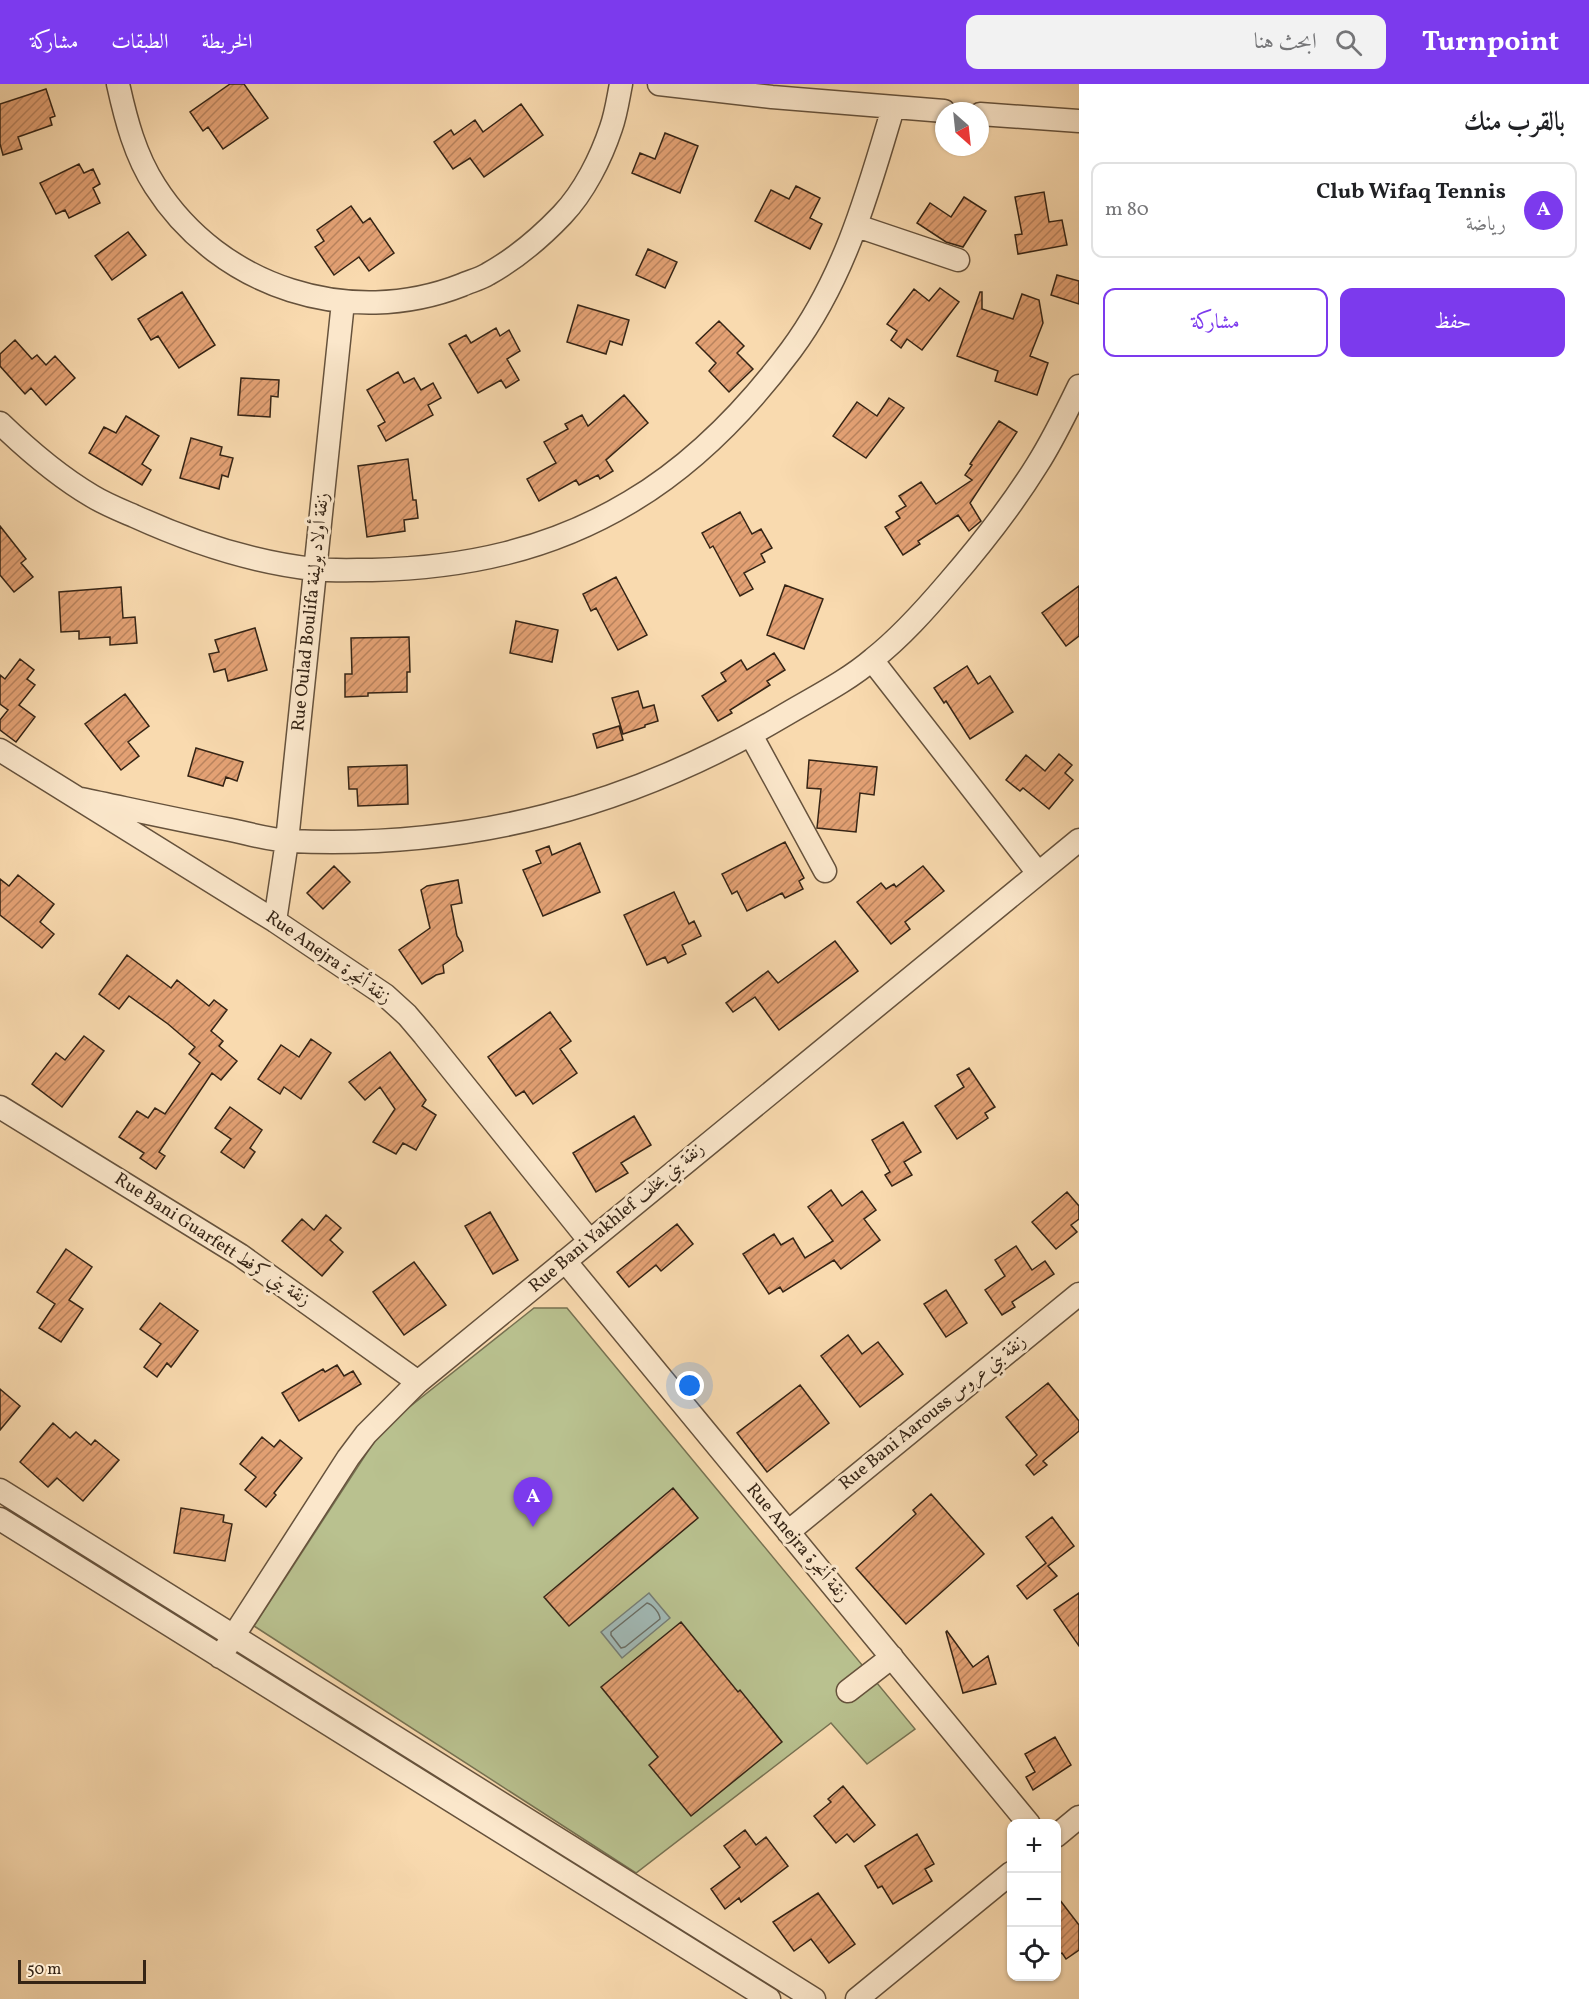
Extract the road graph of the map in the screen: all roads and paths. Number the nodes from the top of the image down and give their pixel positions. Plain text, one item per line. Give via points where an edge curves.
1 (118, 84) edge
2 (621, 84) edge
3 (659, 84) edge
4 (893, 108) junction
5 (935, 110) edge
6 (989, 115) edge
7 (1079, 121) edge
8 (857, 226) junction
9 (958, 260) dead end
10 (343, 303) junction
11 (1079, 386) edge
12 (0, 423) edge
13 (315, 569) junction
14 (872, 660) junction
15 (751, 735) junction
16 (0, 750) edge
17 (81, 799) junction
18 (1079, 840) edge
19 (287, 841) junction
20 (825, 871) dead end
21 (1038, 873) junction
22 (275, 921) junction
23 (0, 1107) edge
24 (589, 1240) junction
25 (565, 1261) junction
26 (1079, 1293) edge
27 (418, 1382) junction
28 (0, 1490) edge
29 (0, 1519) edge
30 (788, 1532) junction
31 (234, 1636) junction
32 (220, 1657) junction
33 (892, 1658) junction
34 (848, 1691) dead end
35 (1079, 1817) edge
36 (1025, 1819) edge
37 (1061, 1832) edge
38 (1007, 1876) edge
39 (769, 1999) edge
40 (814, 1999) edge
41 (857, 1999) edge

1 - 10 street via 129,134 154,186 190,230 235,266 287,290
2 - 10 street via 611,128 592,173 564,214 528,248 487,275 441,293 392,303
3 - 4 street
4 - 5 street
4 - 8 street
6 - 7 street
8 - 9 street
8 - 13 street via 814,315 763,386 706,445 631,501 543,543 506,555 447,566
10 - 13 street, Rue Oulad Boulifa زنقة أولاد بوليفة
11 - 14 street via 1037,466 994,528 899,636
12 - 13 street via 45,464 92,496 143,520 221,550
13 - 19 street, Rue Oulad Boulifa زنقة أولاد بوليفة
14 - 15 street
14 - 21 street
15 - 19 street via 656,780 550,816 425,838
15 - 20 street
16 - 17 street, Rue Anejra زنقة أنجرة
17 - 19 street
17 - 22 street, Rue Anejra زنقة أنجرة
18 - 21 street, Rue Bani Yakhlef زنقة بني يخلف
19 - 22 street, Rue Oulad Boulifa زنقة أولاد بوليفة
21 - 24 street, Rue Bani Yakhlef زنقة بني يخلف
22 - 24 street, Rue Anejra زنقة أنجرة via 385,995 407,1015
23 - 27 street, Rue Bani Guarfett زنقة بني كرفط via 240,1255
24 - 25 street, Rue Bani Yakhlef زنقة بني يخلف
25 - 27 street, Rue Bani Yakhlef زنقة بني يخلف
25 - 30 street, Rue Anejra زنقة أنجرة
26 - 30 street, Rue Bani Aarouss زنقة بني عروس
27 - 31 street, Rue Bani Yakhlef زنقة بني يخلف via 366,1434
28 - 31 street
29 - 32 street
30 - 33 street, Rue Anejra زنقة أنجرة
31 - 32 street, Rue Bani Yakhlef زنقة بني يخلف
31 - 40 street
32 - 39 street
33 - 34 street
33 - 36 street, Rue Anejra زنقة أنجرة
35 - 37 street
38 - 41 street

